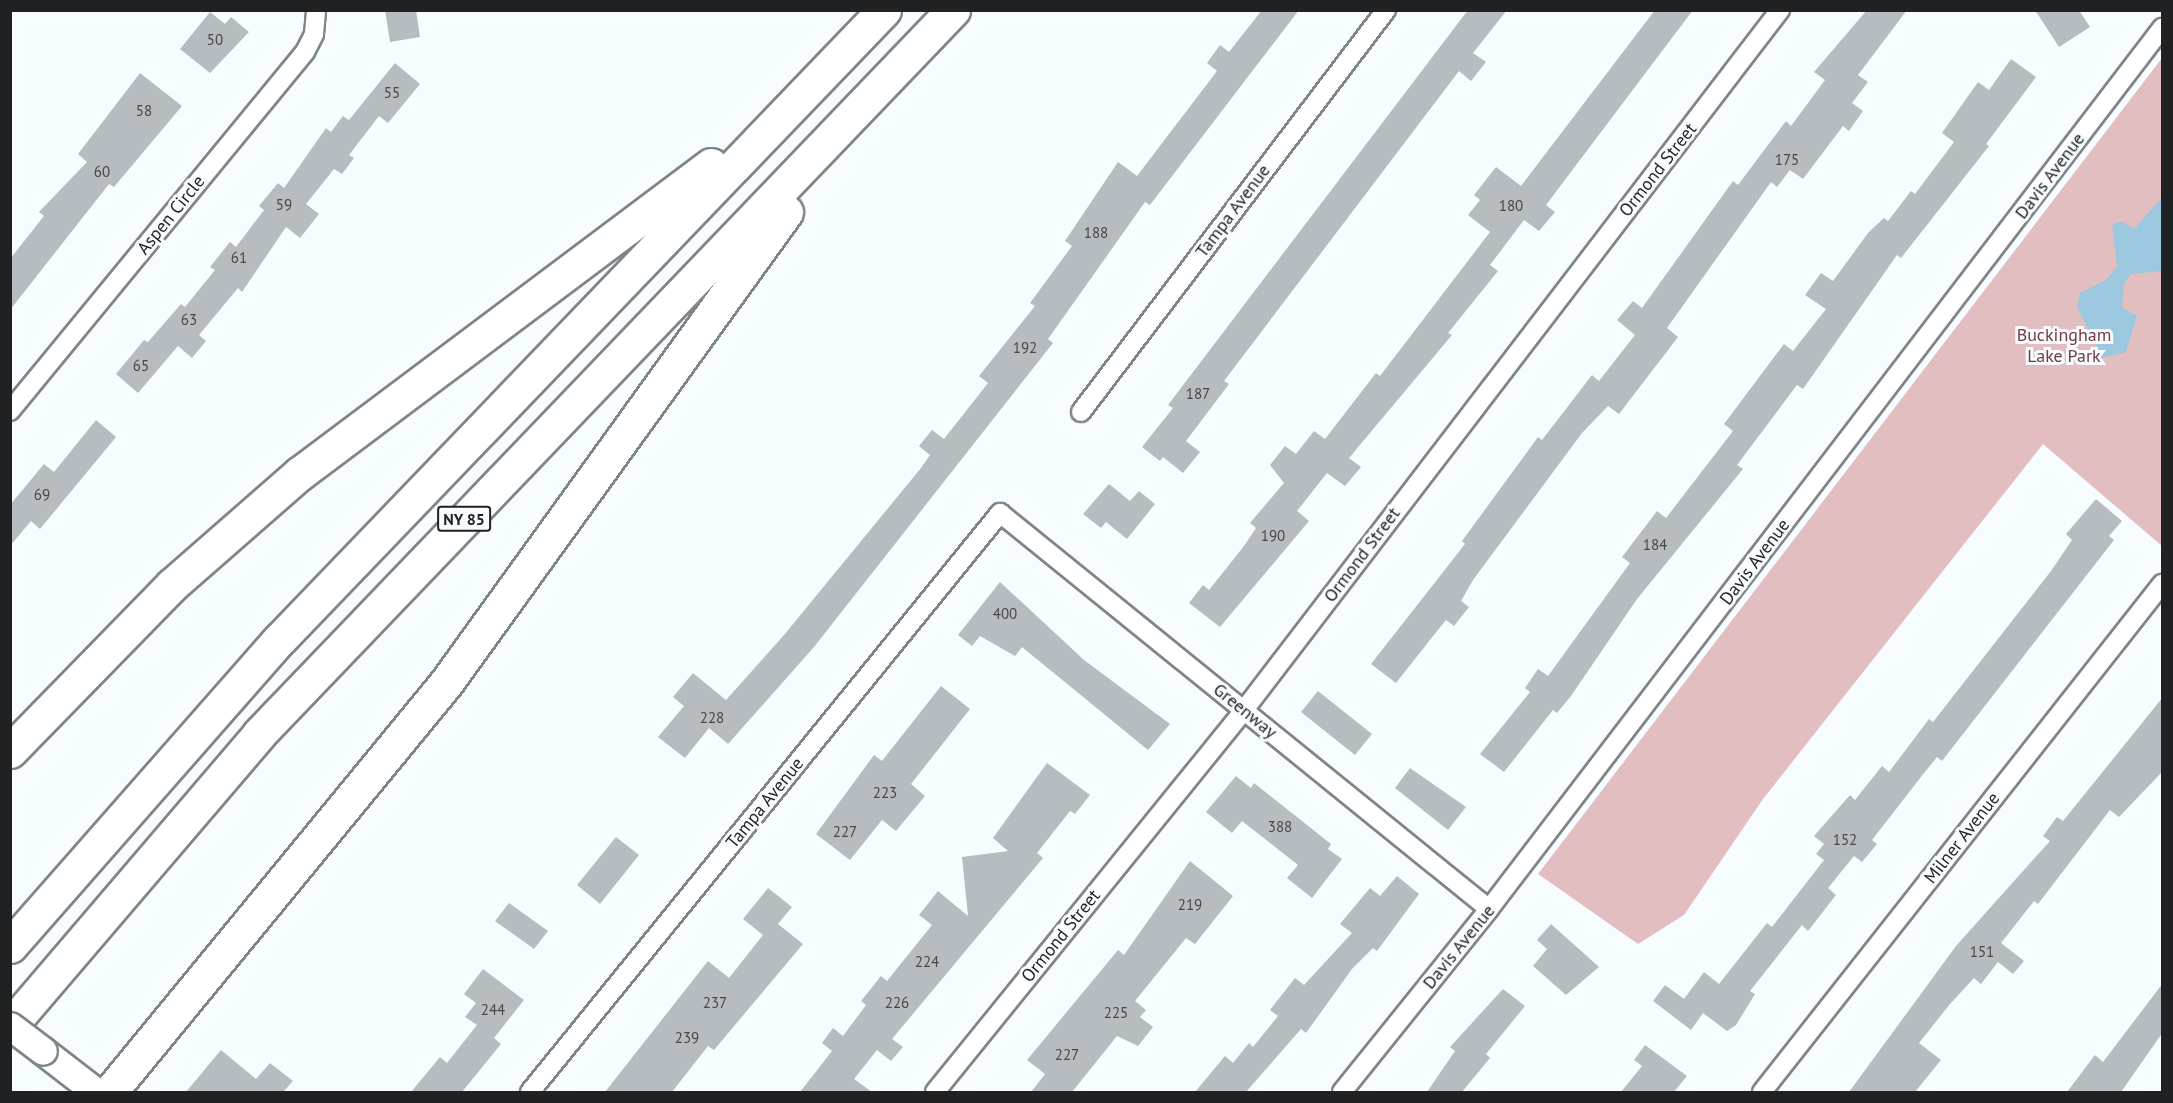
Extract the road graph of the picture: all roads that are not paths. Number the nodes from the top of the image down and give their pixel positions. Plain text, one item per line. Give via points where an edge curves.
1 (315, 10) edge
2 (1386, 10) edge
3 (1780, 10) edge
4 (945, 20) edge
5 (874, 21) edge
6 (2163, 27) edge
7 (10, 411) edge
8 (1081, 412) dead end
9 (1000, 513) joint
10 (2163, 584) edge
11 (1244, 710) junction
12 (10, 751) edge
13 (1490, 909) junction
14 (10, 946) edge
15 (10, 1026) edge
16 (96, 1092) edge
17 (110, 1092) edge
18 (530, 1092) edge
19 (935, 1092) edge
20 (1342, 1092) edge
21 (1762, 1092) edge

1 - 7 street, Aspen Circle via 314,34 305,52
2 - 8 street, Tampa Avenue
3 - 11 street, Ormond Street
4 - 15 highway, NY 85 via 259,734
4 - 17 highway via 733,278 561,529 439,692
5 - 12 highway via 693,180 419,380 251,515 114,642
5 - 14 highway, NY 85 via 279,639
6 - 13 street, Davis Avenue
9 - 11 street, Greenway
9 - 18 street, Tampa Avenue
10 - 21 street, Milner Avenue
11 - 13 street, Greenway
11 - 19 street, Ormond Street
13 - 20 street, Davis Avenue
15 - 16 street, bridge

